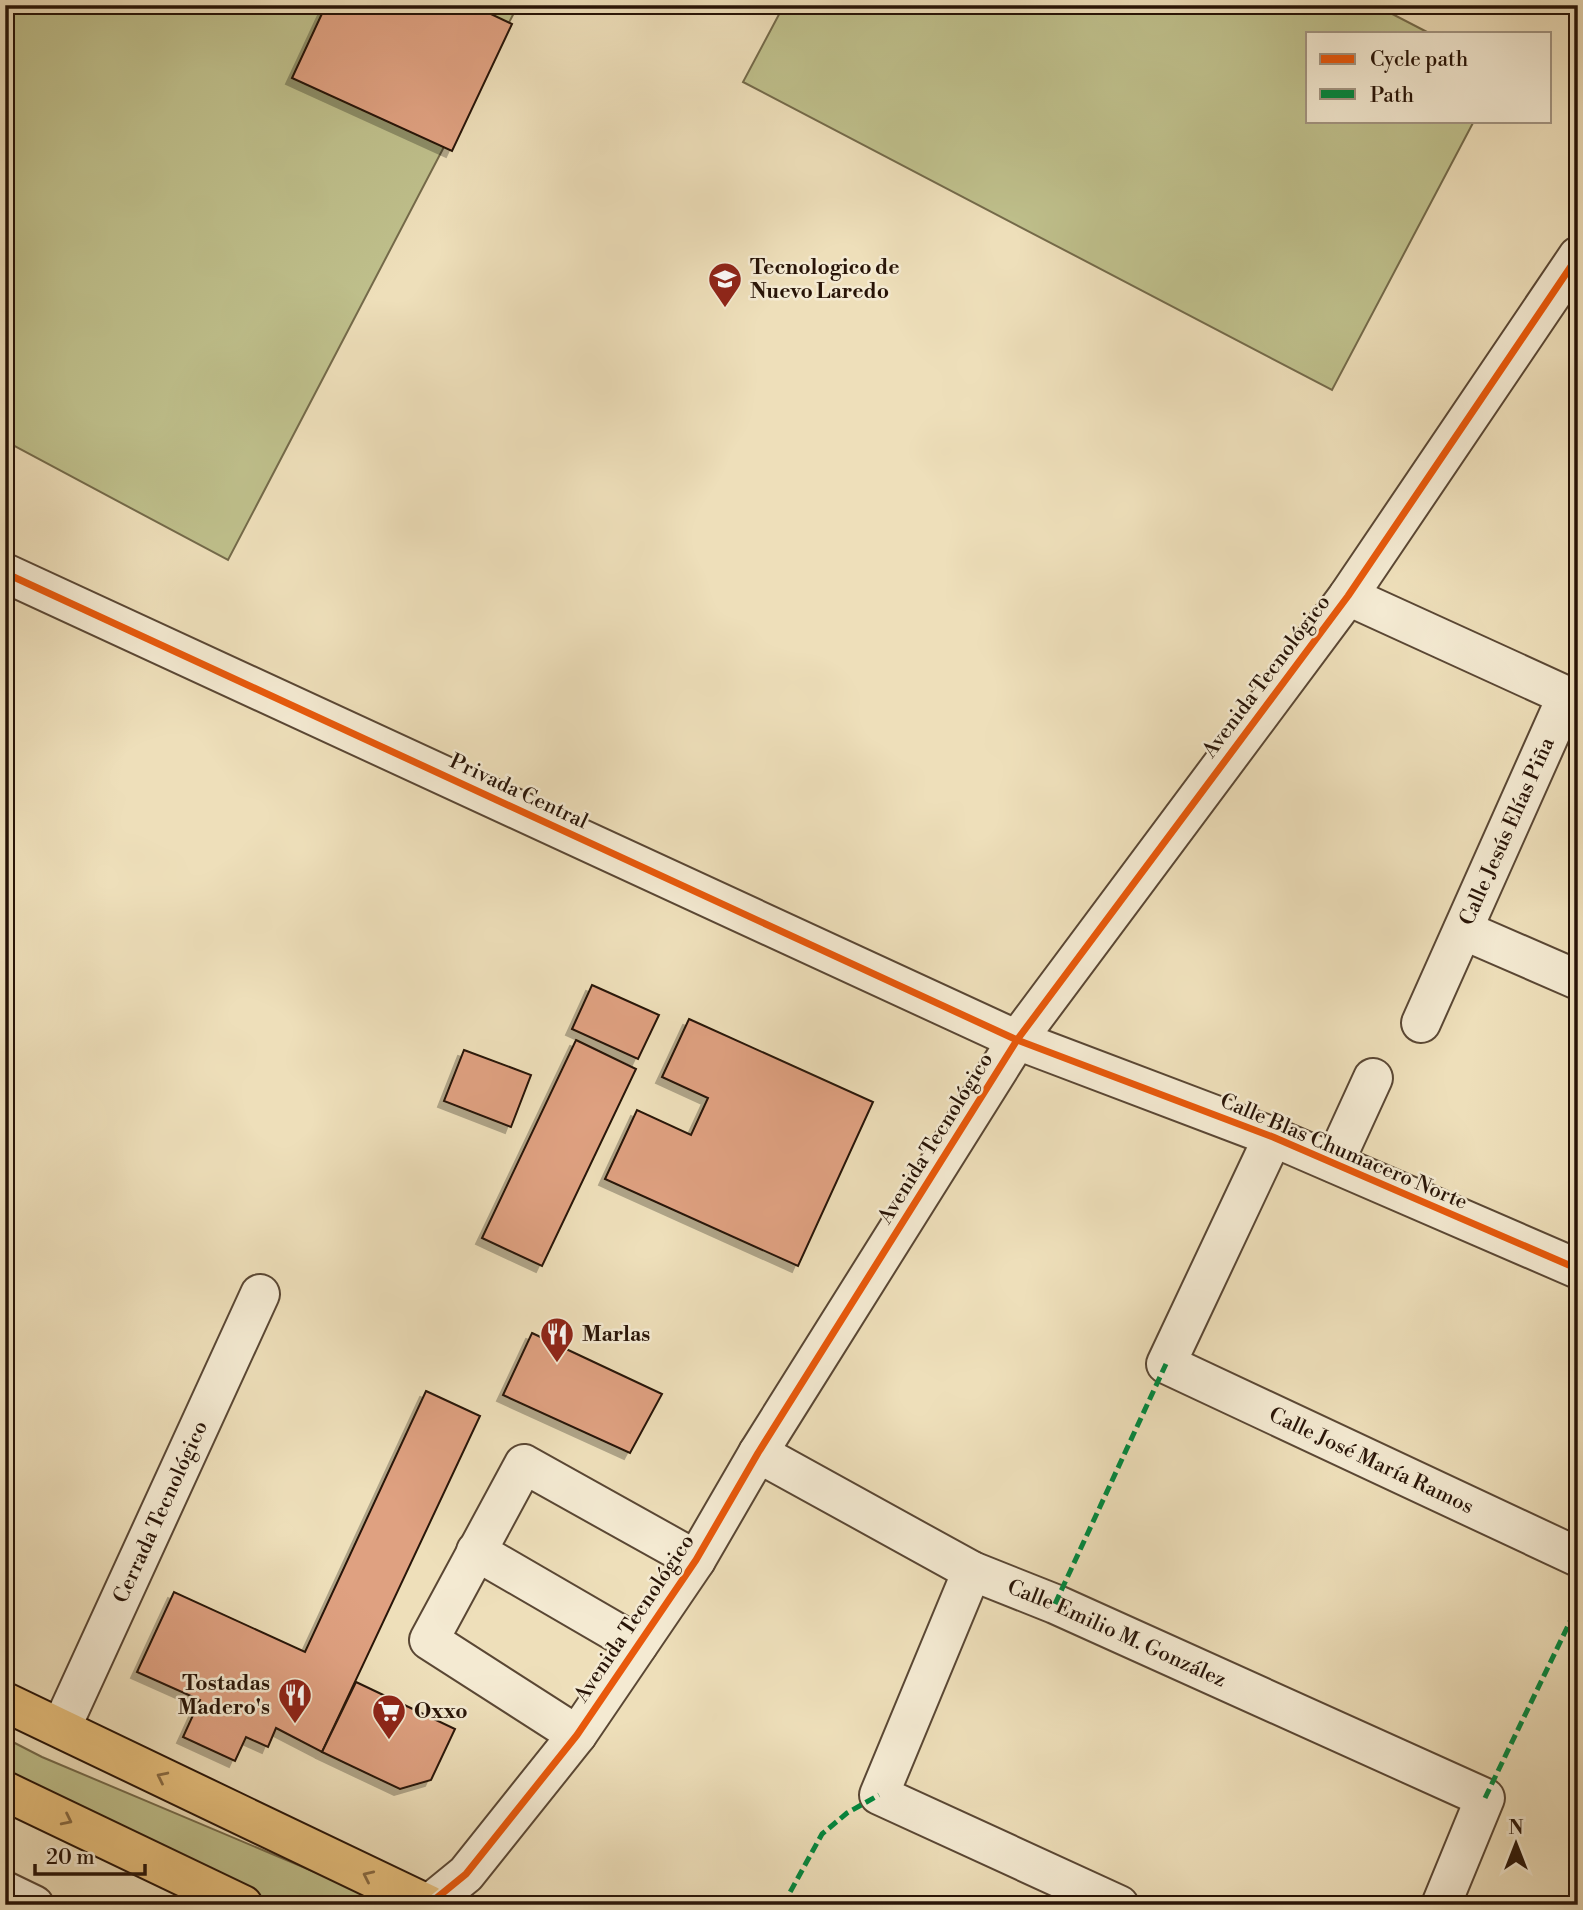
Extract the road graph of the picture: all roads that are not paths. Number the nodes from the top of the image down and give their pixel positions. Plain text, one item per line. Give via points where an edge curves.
1 (1578, 256) edge
2 (5, 573) edge
3 (1348, 596) junction
4 (1572, 698) edge
5 (1462, 930) junction
6 (1578, 980) edge
7 (1421, 1023) dead end
8 (1017, 1040) junction
9 (1373, 1078) dead end
10 (1273, 1137) junction
11 (1334, 1163) junction
12 (1578, 1269) edge
13 (260, 1294) dead end
14 (758, 1453) junction
15 (476, 1551) junction
16 (1578, 1557) edge
17 (696, 1560) junction
18 (972, 1571) junction
19 (638, 1645) junction
20 (5, 1702) edge
21 (61, 1728) junction
22 (577, 1735) junction
23 (5, 1791) edge
24 (463, 1889) edge
25 (5, 1891) edge
26 (222, 1900) edge
27 (33, 1905) edge
28 (429, 1905) edge
29 (1119, 1905) edge
30 (1441, 1905) edge

1 - 3 street, Avenida Tecnológico
2 - 8 street, Privada Central
3 - 4 street, Calle Jesús Elías Piña
3 - 8 street, Avenida Tecnológico
4 - 5 street, Calle Jesús Elías Piña
5 - 6 street, Calle Jesús Elías Piña
5 - 7 street
8 - 10 street, Calle Blas Chumacero Norte
8 - 14 street, Avenida Tecnológico
9 - 11 street
10 - 11 street, Calle Blas Chumacero Norte
10 - 16 street, Calle José María Ramos via 1166,1364
11 - 12 street, Calle Blas Chumacero Norte
13 - 21 street, Cerrada Tecnológico
14 - 17 street, Avenida Tecnológico
14 - 18 street, Calle Emilio M. González
15 - 17 street via 524,1464
15 - 19 street
15 - 22 street via 429,1640
17 - 19 street, Avenida Tecnológico
18 - 29 street via 879,1795
18 - 30 street, Calle Emilio M. González via 1485,1798
19 - 22 street, Avenida Tecnológico
20 - 21 main road
28 -> 21 main road
22 - 24 street, Avenida Tecnológico
23 -> 26 main road
24 - 28 street, Avenida Tecnológico
25 - 27 street

